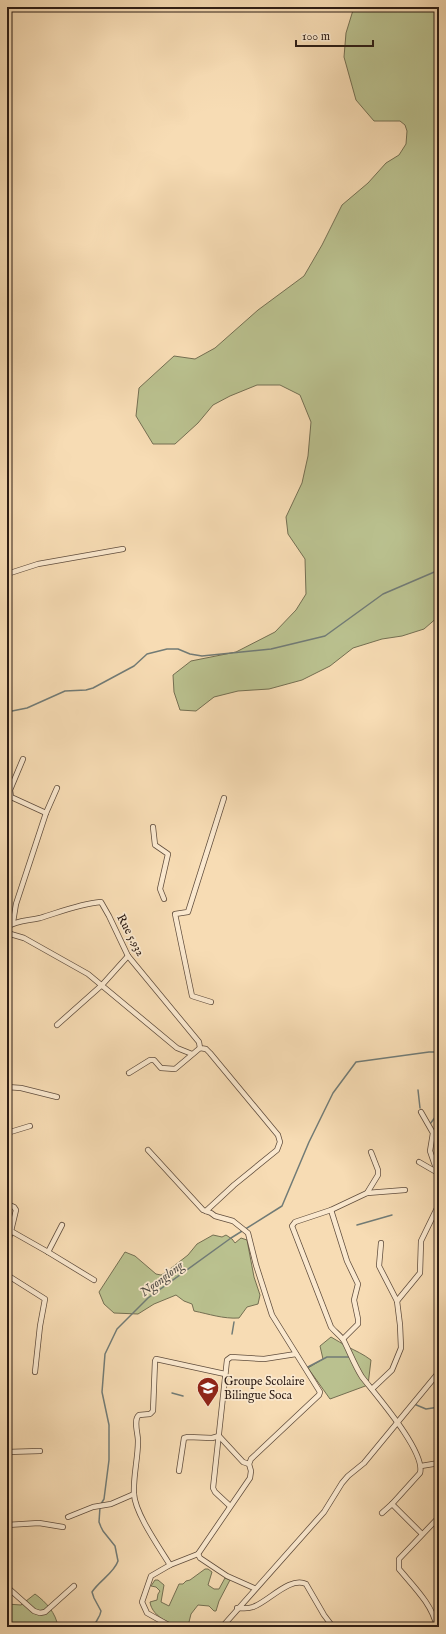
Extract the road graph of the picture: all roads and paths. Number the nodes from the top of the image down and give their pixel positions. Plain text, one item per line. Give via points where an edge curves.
1 (124, 549) dead end
2 (7, 574) edge
3 (23, 759) dead end
4 (57, 788) dead end
5 (224, 798) dead end
6 (46, 813) junction
7 (153, 826) dead end
8 (164, 899) dead end
9 (13, 922) junction
10 (7, 927) edge
11 (7, 933) edge
12 (128, 956) junction
13 (102, 985) junction
14 (211, 1002) dead end
15 (57, 1025) dead end
16 (200, 1048) junction
17 (192, 1054) junction
18 (128, 1073) dead end
19 (7, 1087) edge
20 (57, 1097) dead end
21 (421, 1112) dead end
22 (30, 1126) dead end
23 (7, 1134) edge
24 (148, 1150) dead end
25 (371, 1152) dead end
26 (420, 1162) dead end
27 (439, 1175) edge
28 (405, 1190) dead end
29 (368, 1193) junction
30 (7, 1204) edge
31 (439, 1204) edge
32 (331, 1210) junction
33 (206, 1211) junction
34 (62, 1225) dead end
35 (11, 1232) junction
36 (381, 1243) dead end
37 (7, 1244) edge
38 (48, 1252) junction
39 (7, 1275) edge
40 (94, 1280) dead end
41 (397, 1301) junction
42 (343, 1339) junction
43 (296, 1354) junction
44 (35, 1372) dead end
45 (439, 1372) edge
46 (225, 1374) junction
47 (372, 1389) junction
48 (397, 1423) junction
49 (219, 1436) junction
50 (40, 1451) dead end
51 (7, 1452) edge
52 (439, 1463) edge
53 (249, 1464) junction
54 (421, 1466) junction
55 (179, 1471) dead end
56 (134, 1494) junction
57 (392, 1504) junction
58 (230, 1506) junction
59 (382, 1513) dead end
60 (68, 1517) dead end
61 (439, 1517) edge
62 (7, 1525) edge
63 (63, 1527) dead end
64 (422, 1534) junction
65 (198, 1554) junction
66 (170, 1564) junction
67 (74, 1586) dead end
68 (7, 1587) edge
69 (254, 1588) junction
70 (237, 1608) junction
71 (436, 1614) edge
72 (172, 1627) edge
73 (222, 1627) edge
74 (333, 1627) edge
75 (437, 1627) edge

1 - 2 street via 38,564
3 - 6 street via 10,790 11,797
4 - 6 street
5 - 14 street via 188,912 176,914 192,996
6 - 9 street via 16,904
7 - 8 street via 155,845 168,854 160,889
9 - 10 street
9 - 12 street, Rue 5.932 via 40,918 84,904 100,902 110,916
11 - 13 street via 24,938 56,955
12 - 13 street
12 - 16 street, Rue 5.932 via 199,1042
13 - 15 street
13 - 17 street via 177,1048
16 - 17 street
16 - 33 street via 206,1049 261,1112 278,1135 280,1142 277,1150
17 - 18 street via 175,1069 161,1068 154,1060 150,1060
19 - 20 street
21 - 27 street via 433,1133 430,1151
22 - 23 street
24 - 33 street
25 - 29 street via 378,1175
26 - 27 street
28 - 29 street
29 - 32 street
30 - 35 street via 16,1210
31 - 41 street via 422,1241 420,1273
32 - 42 street via 347,1261 358,1284 354,1302 358,1324
32 - 42 street via 295,1222 292,1229 332,1327
33 - 43 street via 233,1221 248,1233 267,1303
34 - 38 street
35 - 37 street
35 - 38 street
36 - 41 street via 379,1266
38 - 40 street
39 - 44 street via 44,1299
41 - 47 street via 401,1350 392,1370
42 - 47 street via 357,1368
43 - 46 street via 264,1359 229,1358 225,1363
43 - 53 street via 320,1394 251,1459
45 - 48 street
46 - 49 street
46 - 56 street via 155,1360 152,1413 139,1415 136,1419 138,1444
47 - 48 street
48 - 54 street via 413,1446
48 - 69 street via 364,1463 342,1483 324,1512
49 - 53 street via 243,1462
49 - 55 street via 184,1438
49 - 58 street via 213,1488
50 - 51 street
52 - 54 street
53 - 58 street via 250,1478
54 - 57 street via 420,1473
56 - 60 street
56 - 66 street via 148,1530
57 - 59 street
57 - 64 street
58 - 65 street
61 - 64 street
62 - 63 street via 39,1523
64 - 71 street via 399,1559 398,1566
65 - 66 street
65 - 69 street via 218,1570
66 - 72 street via 151,1576 142,1602 147,1613
67 - 68 street via 45,1612 40,1613 34,1611
69 - 70 street
70 - 73 street
70 - 74 street via 254,1607 279,1590 298,1582 304,1583
71 - 75 street

